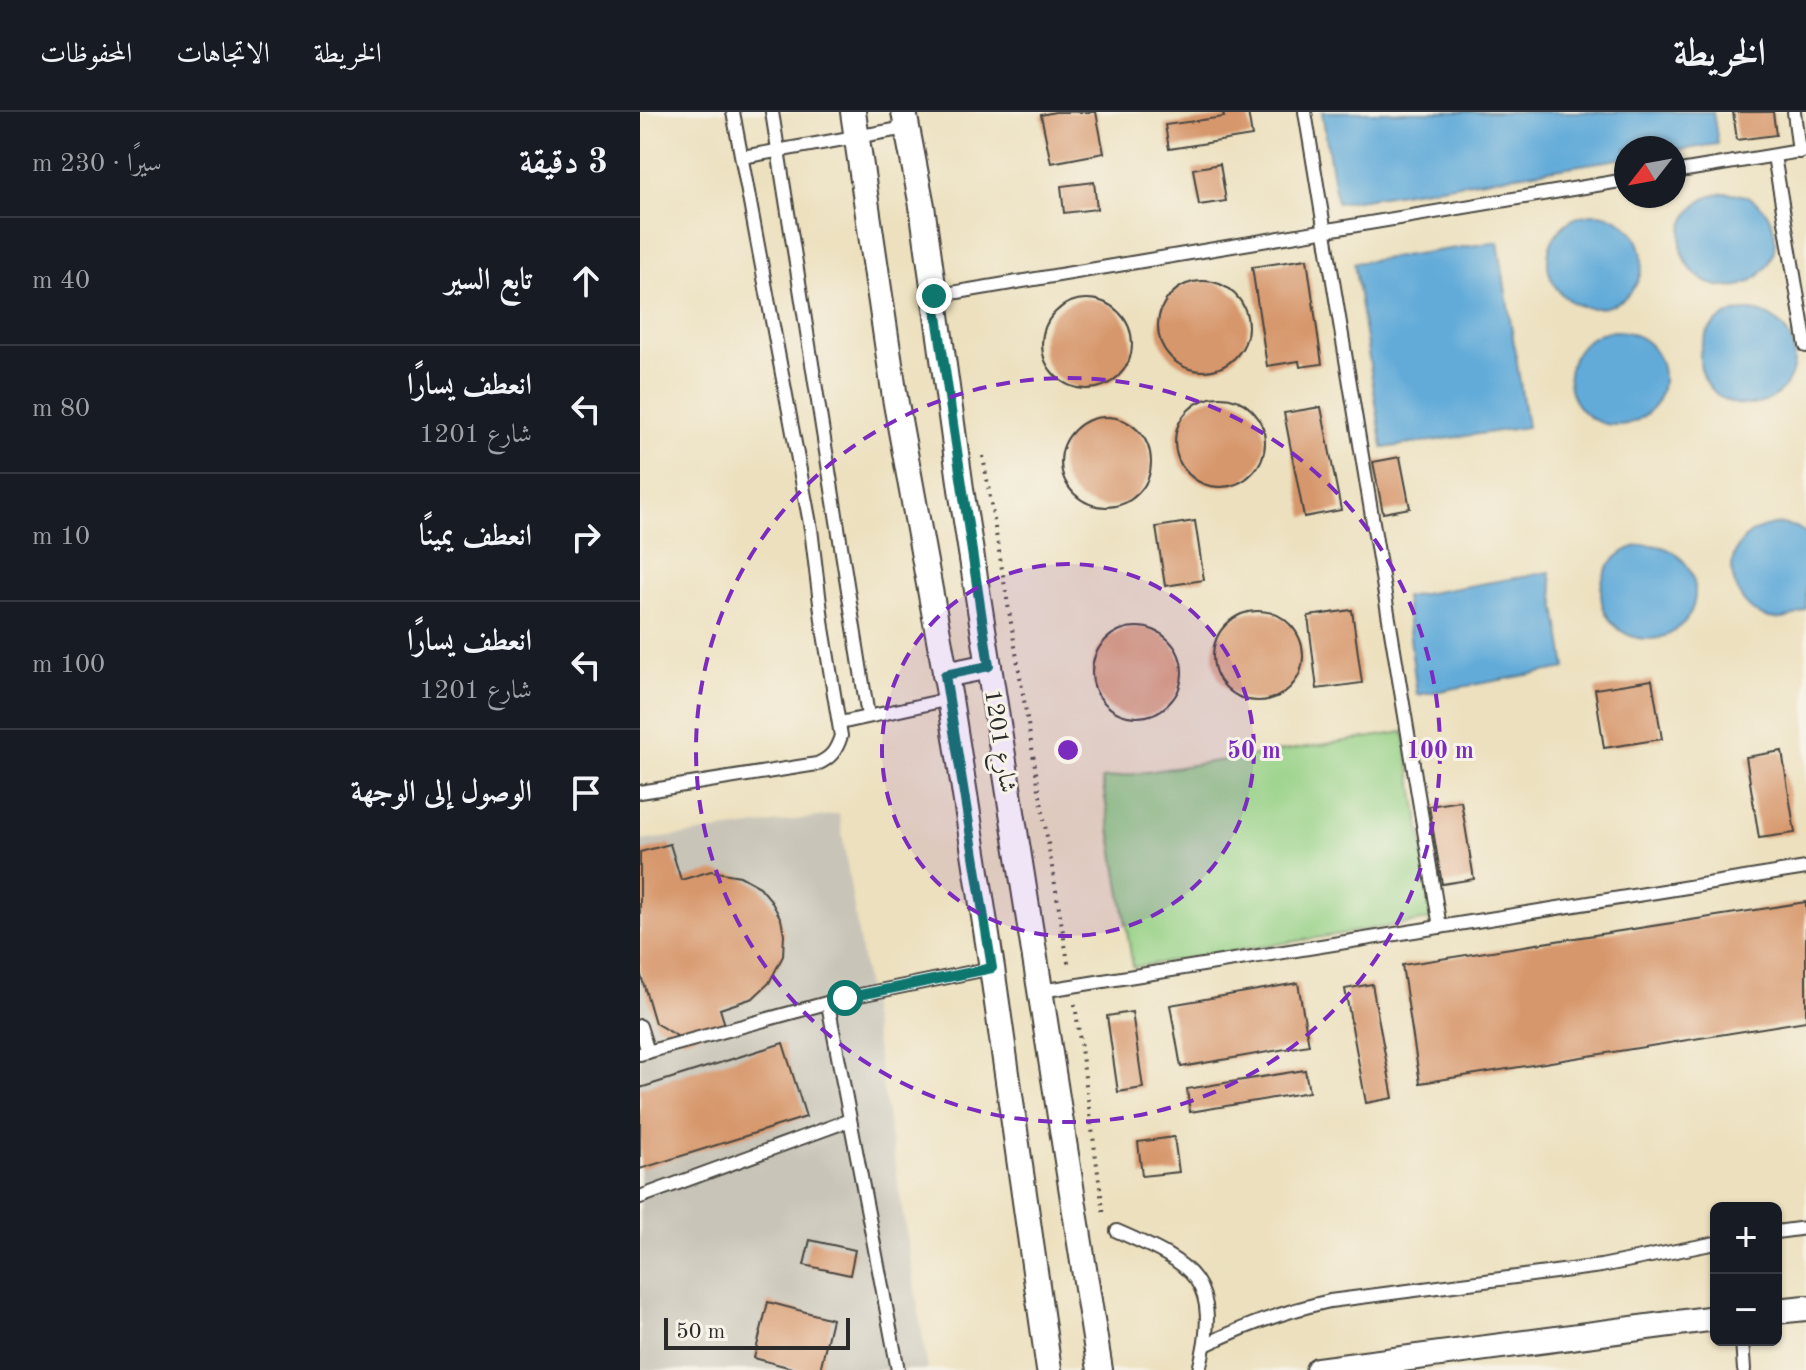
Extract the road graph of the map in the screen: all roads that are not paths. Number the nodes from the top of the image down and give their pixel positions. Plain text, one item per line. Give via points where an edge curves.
1 (733, 112) edge
2 (772, 112) edge
3 (1305, 112) edge
4 (1794, 112) edge
5 (905, 120) edge
6 (855, 124) edge
7 (778, 150) junction
8 (1803, 151) edge
9 (1774, 156) junction
10 (742, 157) junction
11 (1686, 170) edge
12 (1614, 182) edge
13 (1324, 231) junction
14 (934, 296) junction
15 (1806, 346) edge
16 (989, 666) junction
17 (948, 687) junction
18 (868, 716) junction
19 (840, 723) junction
20 (640, 792) edge
21 (1806, 868) edge
22 (1440, 927) junction
23 (992, 968) junction
24 (1041, 991) junction
25 (828, 1004) junction
26 (640, 1026) edge
27 (644, 1053) edge
28 (850, 1120) junction
29 (640, 1197) edge
30 (1806, 1228) edge
31 (1117, 1231) dead end
32 (1782, 1231) edge
33 (1710, 1244) edge
34 (1806, 1308) edge
35 (1782, 1310) edge
36 (1710, 1319) edge
37 (1205, 1345) junction
38 (1742, 1346) edge
39 (898, 1367) edge
40 (1049, 1370) edge
41 (1100, 1370) edge
42 (1199, 1370) edge
43 (1318, 1370) edge
44 (1744, 1370) edge

1 - 10 lane
2 - 7 lane
3 - 13 lane
4 - 8 lane
5 - 6 lane
5 - 14 street, شارع 1201
6 - 7 lane
6 - 17 street, شارع 1201 via 895,398
7 - 10 lane
7 - 18 lane
8 - 9 lane
9 - 11 lane
9 - 15 lane
10 - 19 lane via 811,529
12 - 13 lane
13 - 14 lane
13 - 22 lane
14 - 16 street, شارع 1201
16 - 17 street
16 - 24 street, شارع 1201
17 - 18 lane
17 - 23 street, شارع 1201
18 - 19 lane
19 - 20 lane via 837,749 817,764
21 - 22 lane
22 - 24 lane
23 - 25 lane
23 - 40 street, شارع 1201
24 - 41 street, شارع 1201
25 - 27 lane
25 - 28 lane
26 - 27 lane
28 - 29 lane
28 - 39 lane
30 - 32 lane
31 - 37 lane via 1162,1251 1196,1280 1206,1301
33 - 37 lane via 1570,1271 1330,1301 1244,1325
34 - 35 street
36 - 43 street
37 - 42 lane
38 - 44 lane

